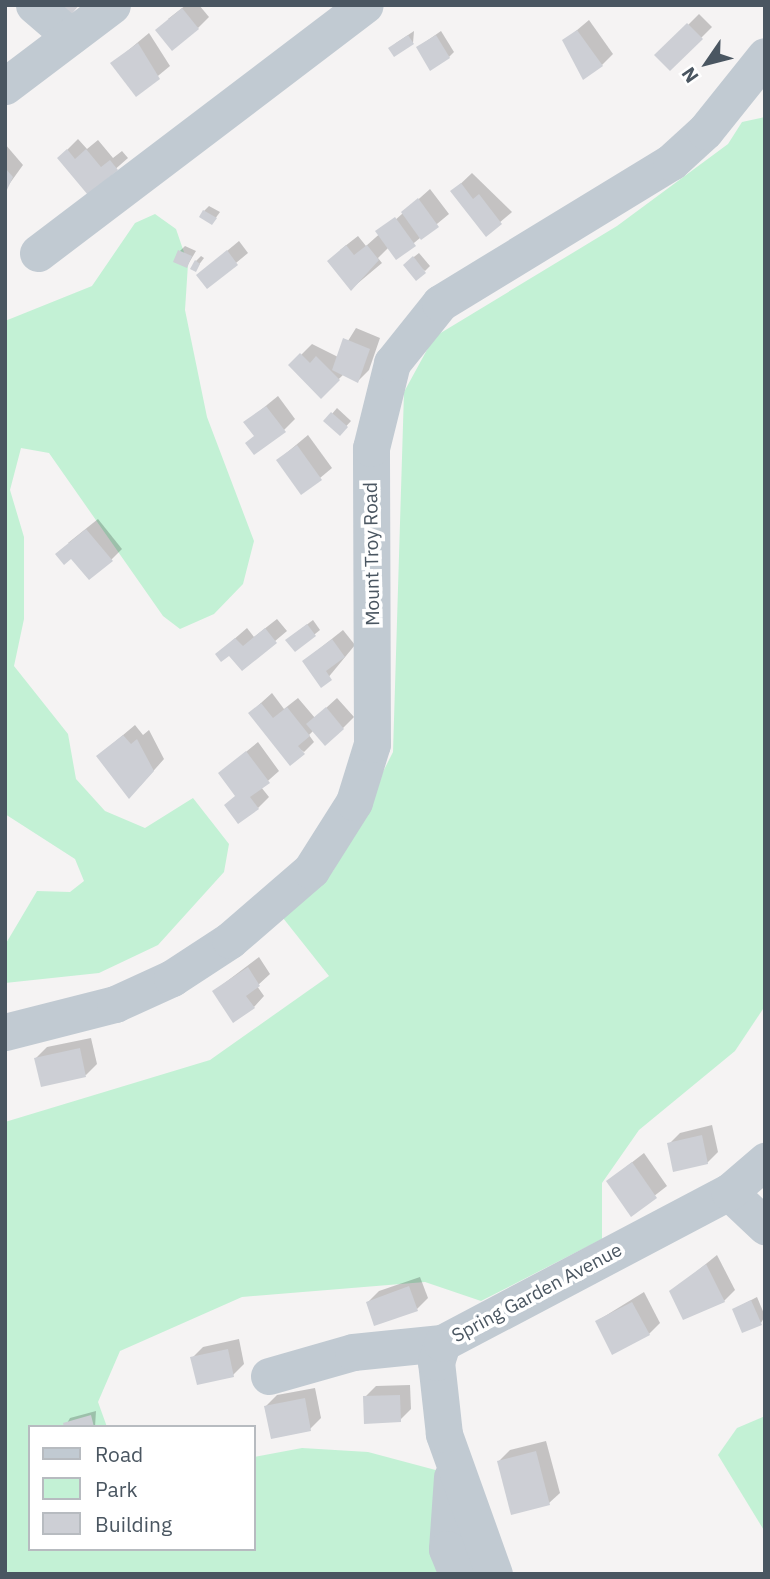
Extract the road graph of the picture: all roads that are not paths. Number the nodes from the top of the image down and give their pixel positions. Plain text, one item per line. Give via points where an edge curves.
1 (34, 5) edge
2 (112, 5) edge
3 (365, 5) edge
4 (70, 36) junction
5 (765, 57) edge
6 (5, 86) edge
7 (38, 253) dead end
8 (5, 1032) edge
9 (765, 1161) edge
10 (729, 1192) junction
11 (765, 1226) edge
12 (442, 1343) junction
13 (269, 1376) dead end
14 (453, 1466) junction
15 (457, 1574) edge
16 (494, 1574) edge

1 - 4 street
2 - 4 street
3 - 7 street
4 - 6 street
5 - 8 street, Mount Troy Road via 705,131 671,162 440,303 392,363 371,448 372,744 354,802 311,870 230,940 172,978 115,1004
9 - 10 street, Spring Garden Avenue
10 - 11 street
10 - 12 street, Spring Garden Avenue
12 - 13 street via 353,1352
12 - 14 street, Spring Garden Avenue via 436,1362
14 - 15 street via 447,1549
14 - 16 street, Spring Garden Avenue

